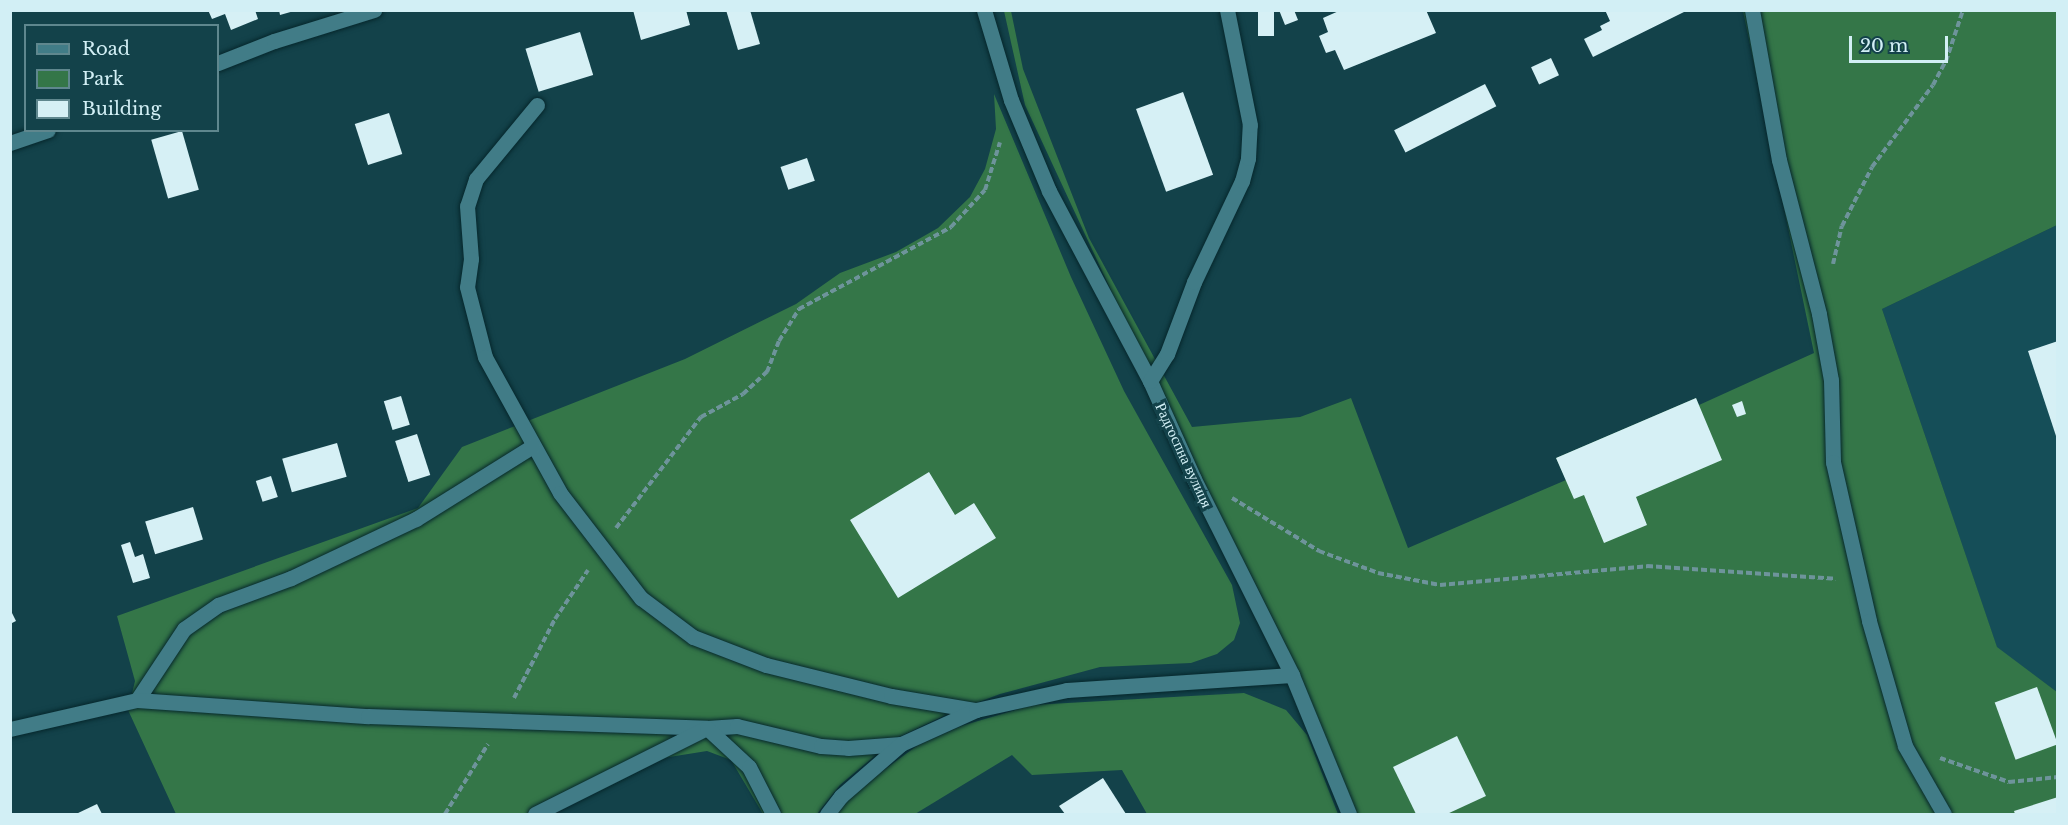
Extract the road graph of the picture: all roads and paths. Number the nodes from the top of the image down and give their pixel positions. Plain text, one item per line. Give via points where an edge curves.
1 (374, 10) edge
2 (984, 10) edge
3 (1227, 10) edge
4 (1752, 10) edge
5 (1964, 10) edge
6 (219, 63) edge
7 (1011, 100) junction
8 (537, 105) dead end
9 (43, 132) edge
10 (10, 144) edge
11 (1831, 270) dead end
12 (1150, 381) junction
13 (533, 446) junction
14 (1194, 479) junction
15 (603, 548) junction
16 (1861, 581) junction
17 (1292, 675) junction
18 (136, 700) junction
19 (976, 710) junction
20 (503, 719) junction
21 (707, 728) junction
22 (10, 729) edge
23 (901, 744) junction
24 (1905, 746) junction
25 (2058, 777) edge
26 (445, 814) edge
27 (535, 814) edge
28 (773, 814) edge
29 (827, 814) edge
30 (1349, 814) edge
31 (1944, 814) edge

1 - 6 street via 274,40
2 - 7 street, Радгоспна вулиця
3 - 12 street via 1250,125 1248,158 1242,182 1194,282 1167,354
4 - 16 street via 1779,160 1819,314 1831,380 1833,462
5 - 11 path via 1933,85 1872,167 1842,226
7 - 12 street, Радгоспна вулиця via 1049,190
7 - 15 path via 985,190 951,227 799,309 779,341 767,372 743,394 701,417
8 - 13 street via 476,179 467,215 471,259 467,287 485,357
9 - 10 street
12 - 14 street, Радгоспна вулиця
13 - 15 street via 560,493
13 - 18 street via 416,519 291,578 218,605 184,629
14 - 16 path via 1244,504 1319,551 1378,573 1440,585 1647,566
14 - 17 street, Радгоспна вулиця
15 - 19 street via 641,598 693,637 766,665 891,696
15 - 20 path via 555,619
16 - 24 street
17 - 19 street via 1067,690
17 - 30 street, Радгоспна вулиця
18 - 20 street via 368,716
18 - 22 street
19 - 23 street
20 - 21 street
20 - 26 path
21 - 23 street via 737,726 821,746
21 - 27 street
21 - 28 street via 749,767
23 - 29 street via 841,796
24 - 25 path via 2009,782
24 - 31 street

